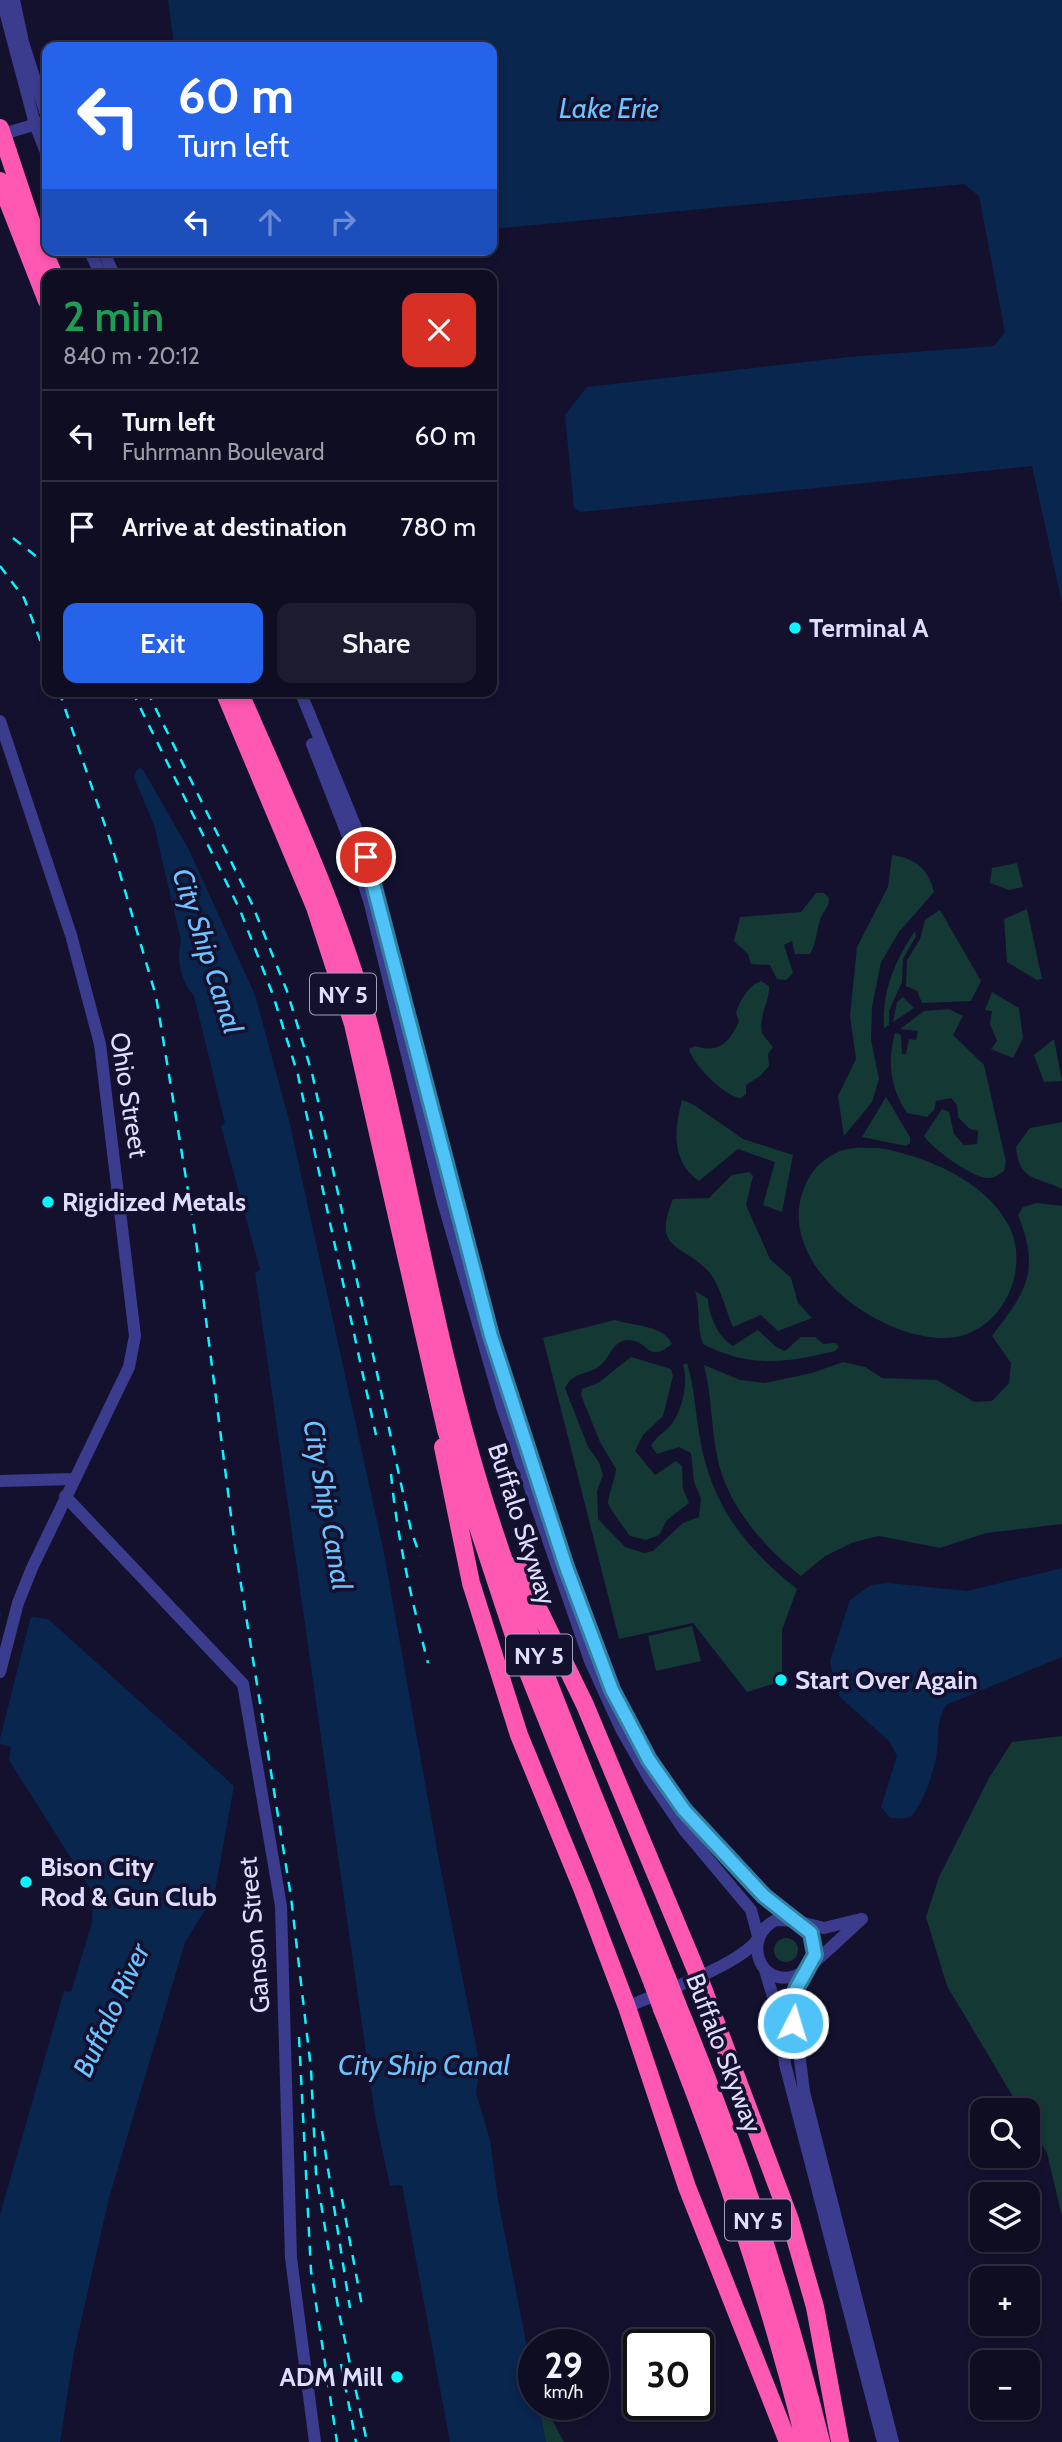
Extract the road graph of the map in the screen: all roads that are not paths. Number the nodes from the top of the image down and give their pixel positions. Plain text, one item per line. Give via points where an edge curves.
1 (2, 0) edge
2 (14, 0) edge
3 (42, 117) edge
4 (42, 118) edge
5 (42, 121) edge
6 (0, 128) edge
7 (0, 135) edge
8 (0, 181) edge
9 (42, 248) edge
10 (42, 288) edge
11 (227, 697) edge
12 (242, 697) edge
13 (295, 697) edge
14 (302, 697) edge
15 (0, 721) edge
16 (308, 723) junction
17 (429, 1317) junction
18 (446, 1430) junction
19 (73, 1479) junction
20 (0, 1481) edge
21 (480, 1486) junction
22 (65, 1496) junction
23 (0, 1672) edge
24 (614, 1703) junction
25 (797, 1920) junction
26 (757, 1938) junction
27 (811, 1964) junction
28 (718, 1967) junction
29 (764, 1968) junction
30 (698, 1975) junction
31 (660, 1981) junction
32 (626, 2007) junction
33 (670, 2007) junction
34 (839, 2250) junction
35 (315, 2442) edge
36 (788, 2442) edge
37 (805, 2442) edge
38 (821, 2442) edge
39 (840, 2442) edge
40 (883, 2442) edge
41 (893, 2442) edge

1 - 4 street
2 - 3 street
5 - 7 street
6 - 9 highway, bridge
8 - 10 highway
11 - 17 highway, Buffalo Skyway / NY 5 via 315,907 345,998
12 - 17 highway, Buffalo Skyway / NY 5 via 335,915 370,1027
13 - 16 street
14 - 16 street
15 - 19 street, Ohio Street via 71,935 100,1044 135,1336 129,1367
16 - 24 street via 359,835 486,1338
17 - 18 highway, Buffalo Skyway / NY 5
17 - 21 highway, Buffalo Skyway / NY 5
18 - 31 highway, Buffalo Skyway / NY 5 via 517,1645
18 - 32 highway via 442,1452 492,1655
19 - 20 street
19 - 22 street, Ohio Street
21 - 30 highway via 585,1705
21 - 31 highway, Buffalo Skyway / NY 5 via 525,1620
22 - 23 street, Ohio Street via 18,1603
22 - 35 street, Ganson Street via 243,1684 281,1906 291,2258
24 - 25 street via 684,1810 764,1896
24 - 26 street via 664,1800 751,1910
25 - 26 street via 776,1920
25 - 27 street via 815,1941
25 - 27 street via 824,1927 862,1919
26 - 28 street
26 - 29 street via 757,1957
27 - 29 street via 788,1978
27 - 34 street via 796,1989 793,2023
28 - 29 street via 746,1963
28 - 30 street
29 - 34 street via 781,2024 785,2064
30 - 32 street
30 - 39 highway via 790,2220 815,2308
31 - 33 highway, Buffalo Skyway / NY 5, bridge
32 - 36 highway via 687,2187
33 - 37 highway, Buffalo Skyway / NY 5 via 770,2307
33 - 38 highway, Buffalo Skyway / NY 5 via 705,2071 768,2249
34 - 40 street
34 - 41 street

